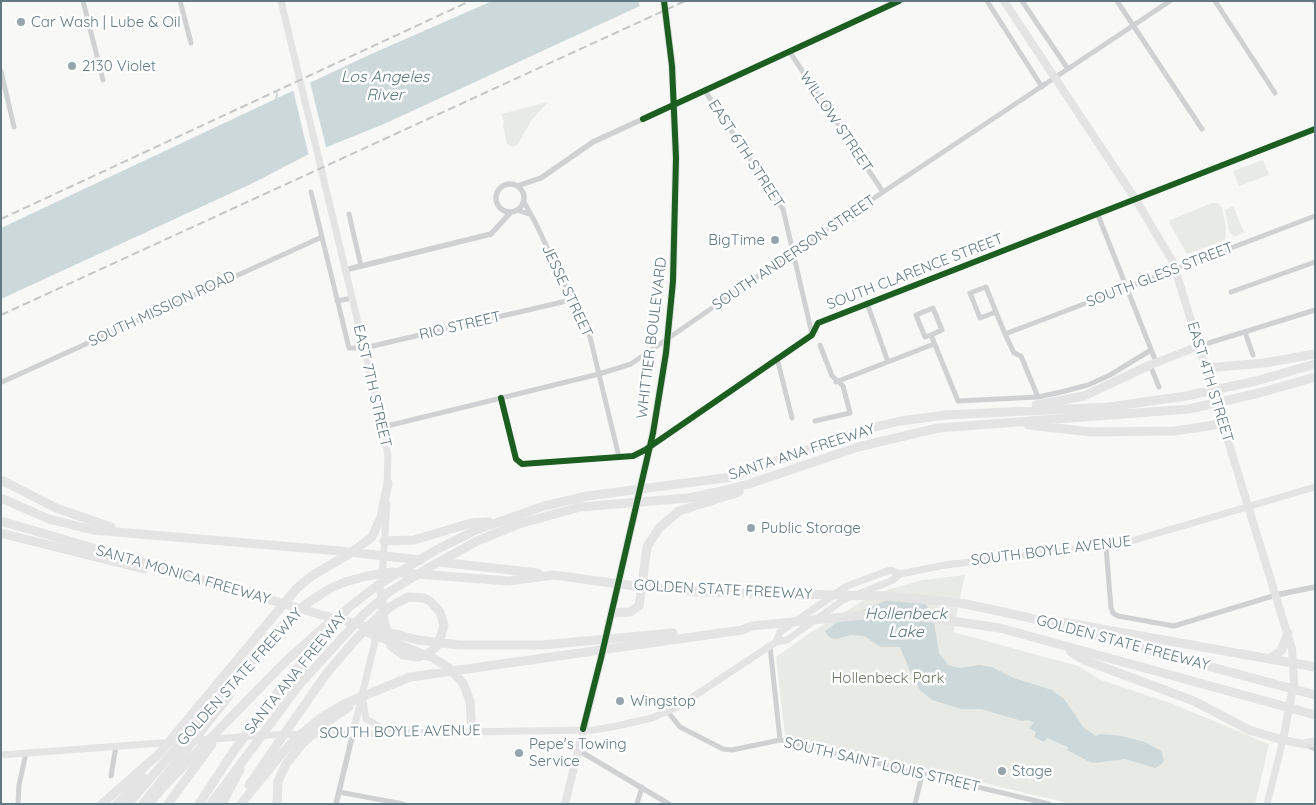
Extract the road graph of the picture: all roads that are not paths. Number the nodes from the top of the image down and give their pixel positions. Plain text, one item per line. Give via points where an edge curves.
1 (83, 1) edge
2 (180, 1) edge
3 (281, 1) edge
4 (664, 1) edge
5 (899, 1) edge
6 (987, 1) edge
7 (1004, 1) edge
8 (1022, 1) edge
9 (1117, 1) edge
10 (1170, 1) edge
11 (1215, 1) edge
12 (1133, 26) junction
13 (190, 43) dead end
14 (789, 51) junction
15 (1068, 69) junction
16 (1, 71) edge
17 (1055, 79) junction
18 (103, 80) dead end
19 (1042, 86) junction
20 (705, 90) junction
21 (1275, 93) dead end
22 (14, 127) dead end
23 (1202, 129) dead end
24 (1315, 129) edge
25 (530, 183) junction
26 (517, 186) junction
27 (311, 192) dead end
28 (883, 192) junction
29 (524, 199) junction
30 (1136, 200) junction
31 (500, 208) junction
32 (514, 211) junction
33 (349, 214) dead end
34 (530, 214) junction
35 (1098, 215) junction
36 (1315, 216) edge
37 (501, 224) junction
38 (322, 236) junction
39 (793, 252) junction
40 (1315, 262) edge
41 (361, 266) junction
42 (1176, 269) junction
43 (345, 270) junction
44 (1127, 288) junction
45 (1230, 292) dead end
46 (352, 298) junction
47 (571, 300) junction
48 (337, 302) junction
49 (867, 303) junction
50 (1315, 310) edge
51 (996, 312) junction
52 (1245, 332) junction
53 (1005, 334) junction
54 (812, 335) junction
55 (931, 335) junction
56 (934, 344) junction
57 (820, 345) dead end
58 (1199, 346) junction
59 (364, 348) junction
60 (1151, 350) junction
61 (1315, 354) edge
62 (1253, 355) dead end
63 (778, 358) junction
64 (888, 362) junction
65 (1153, 364) junction
66 (1315, 364) edge
67 (1207, 372) junction
68 (599, 374) junction
69 (1315, 377) edge
70 (2, 382) edge
71 (836, 382) junction
72 (1159, 387) dead end
73 (1038, 397) junction
74 (501, 398) junction
75 (946, 415) junction
76 (792, 418) dead end
77 (1222, 420) junction
78 (814, 421) dead end
79 (1016, 423) junction
80 (383, 427) junction
81 (619, 457) junction
82 (1, 480) edge
83 (388, 482) junction
84 (749, 484) junction
85 (1315, 487) edge
86 (1, 498) edge
87 (1248, 507) junction
88 (1, 521) edge
89 (502, 521) junction
90 (1, 534) edge
91 (168, 536) junction
92 (384, 541) junction
93 (1106, 547) junction
94 (900, 574) junction
95 (553, 575) junction
96 (213, 583) junction
97 (1315, 587) edge
98 (381, 591) junction
99 (1276, 595) junction
100 (348, 608) junction
101 (612, 613) junction
102 (322, 615) junction
103 (1026, 617) junction
104 (752, 626) junction
105 (1288, 633) junction
106 (773, 644) junction
107 (1062, 647) junction
108 (1269, 658) junction
109 (1294, 662) junction
110 (1315, 667) edge
111 (241, 674) junction
112 (364, 692) junction
113 (1315, 695) edge
114 (361, 708) junction
115 (668, 712) junction
116 (1314, 714) edge
117 (222, 727) junction
118 (582, 729) junction
119 (472, 731) junction
120 (389, 732) junction
121 (353, 733) junction
122 (780, 740) junction
123 (1282, 740) junction
124 (1315, 742) edge
125 (1303, 744) junction
126 (116, 746) junction
127 (252, 747) junction
128 (1315, 749) edge
129 (578, 750) junction
130 (26, 753) junction
131 (1, 755) edge
132 (164, 763) junction
133 (922, 775) junction
134 (111, 776) dead end
135 (642, 787) junction
136 (339, 792) junction
137 (18, 804) edge
138 (102, 804) edge
139 (117, 804) edge
140 (128, 804) edge
141 (143, 804) edge
142 (149, 804) edge
143 (168, 804) edge
144 (199, 804) edge
145 (211, 804) edge
146 (222, 804) edge
147 (236, 804) edge
148 (241, 804) edge
149 (277, 804) edge
150 (336, 804) edge
151 (403, 804) edge
152 (565, 804) edge
153 (637, 804) edge
154 (669, 804) edge
155 (915, 804) edge
156 (1049, 804) edge
157 (1267, 804) edge

1 - 18 street
2 - 13 street
3 - 43 main road, EAST 7TH STREET
4 - 101 main road, WHITTIER BOULEVARD via 676,126 673,281 661,385
5 - 14 street
6 - 19 street
7 - 17 main road, EAST 4TH STREET
8 - 15 street
9 - 12 street
10 - 12 street, SOUTH ANDERSON STREET
11 - 21 street
12 - 15 street, SOUTH ANDERSON STREET
12 - 23 street
14 - 20 street
14 - 28 street, WILLOW STREET
15 - 17 street, SOUTH ANDERSON STREET
16 - 22 street
17 - 19 street, SOUTH ANDERSON STREET
17 - 30 main road, EAST 4TH STREET
19 - 28 street, SOUTH ANDERSON STREET
20 - 25 street via 593,142
20 - 39 street, EAST 6TH STREET via 782,209
24 - 30 street, SOUTH CLARENCE STREET
25 - 26 street
25 - 29 street
26 - 29 street
26 - 31 street via 508,184 500,188 496,197
27 - 38 street
28 - 39 street, SOUTH ANDERSON STREET
29 - 32 street
29 - 34 street, JESSE STREET
30 - 35 street, SOUTH CLARENCE STREET
30 - 42 main road, EAST 4TH STREET via 1170,253
31 - 32 street
31 - 37 street
32 - 34 street
32 - 37 street
33 - 41 street
34 - 47 street, JESSE STREET
35 - 44 street
35 - 49 street, SOUTH CLARENCE STREET
36 - 42 street, SOUTH GLESS STREET
37 - 41 street via 491,234
38 - 48 street
38 - 70 street, SOUTH MISSION ROAD
39 - 54 street, EAST 6TH STREET
39 - 68 street, SOUTH ANDERSON STREET via 631,364
40 - 45 street
41 - 43 street
42 - 44 street, SOUTH GLESS STREET
42 - 58 main road, EAST 4TH STREET
43 - 46 main road, EAST 7TH STREET
44 - 53 street, SOUTH GLESS STREET
44 - 60 street
46 - 48 street
46 - 59 main road, EAST 7TH STREET
47 - 59 street, RIO STREET
47 - 68 street, JESSE STREET via 590,337
48 - 59 street, RIO STREET via 350,348
49 - 54 street, SOUTH CLARENCE STREET via 818,323
49 - 64 street
50 - 52 street
51 - 51 street via 980,318 970,293 986,287
51 - 53 street
52 - 58 street
52 - 62 street
53 - 73 street via 1014,353 1021,356
54 - 63 street, SOUTH CLARENCE STREET
55 - 55 street via 942,330 933,308 916,315 925,337
55 - 56 street
56 - 64 street
56 - 73 street via 958,401
57 - 71 street
58 - 65 main road
58 - 67 main road, EAST 4TH STREET
59 - 80 main road, EAST 7TH STREET
60 - 65 street
60 - 73 street via 1088,385
61 - 67 highway
63 - 76 street
63 - 81 street, SOUTH CLARENCE STREET via 645,450 633,456
64 - 71 street
65 - 72 street
65 - 75 highway via 1084,396 1059,402
66 - 75 highway, SANTA ANA FREEWAY via 1186,396 1109,407
67 - 77 main road, EAST 4TH STREET
68 - 74 street, SOUTH ANDERSON STREET
68 - 81 street, JESSE STREET
69 - 79 highway, SANTA ANA FREEWAY via 1189,409
71 - 78 street via 843,386 850,413
74 - 80 street, SOUTH ANDERSON STREET
74 - 81 street, SOUTH CLARENCE STREET via 518,462
75 - 89 highway, SANTA ANA FREEWAY via 862,430 732,477 587,496 544,506
77 - 79 highway via 1174,431 1092,432
77 - 87 main road, EAST 4TH STREET
79 - 84 highway, SANTA ANA FREEWAY via 938,428 908,434 858,447
80 - 83 main road, EAST 7TH STREET
82 - 91 highway via 32,498 86,521
83 - 92 main road, EAST 7TH STREET
83 - 138 highway via 382,517 372,537 313,574 297,588 159,754
84 - 101 highway via 736,494 692,506 669,518 650,541 641,600 635,610
84 - 127 highway, SANTA ANA FREEWAY via 688,498 563,511 519,524 456,552 389,592 363,615 321,658
85 - 87 main road, SOUTH BOYLE AVENUE
86 - 91 highway, SANTA MONICA FREEWAY via 74,526
87 - 93 main road, SOUTH BOYLE AVENUE
87 - 99 main road, EAST 4TH STREET
88 - 96 highway, SANTA MONICA FREEWAY
89 - 92 highway via 470,523 414,540
89 - 100 highway, SANTA ANA FREEWAY via 436,550 378,585
90 - 96 highway via 192,581
91 - 95 highway, SANTA MONICA FREEWAY via 313,548
92 - 98 main road, EAST 7TH STREET
93 - 94 main road, SOUTH BOYLE AVENUE via 945,565
93 - 99 street via 1113,613 1125,618 1174,626
94 - 106 main road, SOUTH BOYLE AVENUE via 891,581 844,600 787,640
94 - 106 main road, SOUTH BOYLE AVENUE via 890,570 847,586 780,632
95 - 103 highway, GOLDEN STATE FREEWAY via 699,592 886,596 961,603
95 - 111 highway, GOLDEN STATE FREEWAY via 508,581 411,572 368,576 329,589 306,604
96 - 102 highway, SANTA MONICA FREEWAY
97 - 99 street
98 - 112 main road, EAST 7TH STREET via 378,626
98 - 147 highway via 388,638 391,646 403,654 418,656 428,654 438,645 444,625 436,606 424,598 399,600 374,621 326,674
99 - 105 main road, EAST 4TH STREET
100 - 117 highway via 328,621
100 - 144 highway, SANTA ANA FREEWAY via 277,692
101 - 118 main road, WHITTIER BOULEVARD
102 - 104 highway, SANTA MONICA FREEWAY via 418,640 459,645 542,645
102 - 119 highway via 433,658 449,668 467,691 472,709
103 - 108 highway
103 - 113 highway, GOLDEN STATE FREEWAY
104 - 107 highway, GOLDEN STATE FREEWAY via 865,615 924,617 1000,628
104 - 112 highway, GOLDEN STATE FREEWAY via 410,677
105 - 108 highway via 1281,651
105 - 109 main road, EAST 4TH STREET
106 - 115 main road, SOUTH BOYLE AVENUE
106 - 122 street
107 - 116 highway, GOLDEN STATE FREEWAY
107 - 123 highway via 1084,660 1175,693 1249,730
108 - 109 highway
109 - 110 highway
109 - 123 main road, EAST 4TH STREET via 1294,682
111 - 132 highway, GOLDEN STATE FREEWAY
111 - 141 highway via 228,697
112 - 114 main road, EAST 7TH STREET
112 - 148 highway, GOLDEN STATE FREEWAY via 296,738
112 - 149 highway via 324,724 294,754 278,781
114 - 120 main road via 366,719
114 - 121 main road
115 - 118 main road, SOUTH BOYLE AVENUE via 617,726
115 - 122 street, SOUTH SAINT LOUIS STREET via 680,727 722,750
117 - 142 highway
117 - 143 highway
118 - 119 main road, SOUTH BOYLE AVENUE
118 - 129 main road, WHITTIER BOULEVARD
119 - 120 main road, SOUTH BOYLE AVENUE
120 - 121 main road, SOUTH BOYLE AVENUE
121 - 126 main road, SOUTH BOYLE AVENUE
121 - 136 street
122 - 133 street, SOUTH SAINT LOUIS STREET
123 - 125 main road
123 - 157 main road, EAST 4TH STREET
124 - 125 highway
125 - 128 street
126 - 130 main road, SOUTH BOYLE AVENUE
126 - 134 street
127 - 145 highway, SANTA ANA FREEWAY
127 - 146 highway
129 - 135 street
129 - 152 main road, WHITTIER BOULEVARD
130 - 131 main road, SOUTH BOYLE AVENUE
130 - 137 street
132 - 139 highway
132 - 140 highway, GOLDEN STATE FREEWAY
133 - 155 street
133 - 156 street, SOUTH SAINT LOUIS STREET
135 - 153 street
135 - 154 street
136 - 150 street
136 - 151 street

